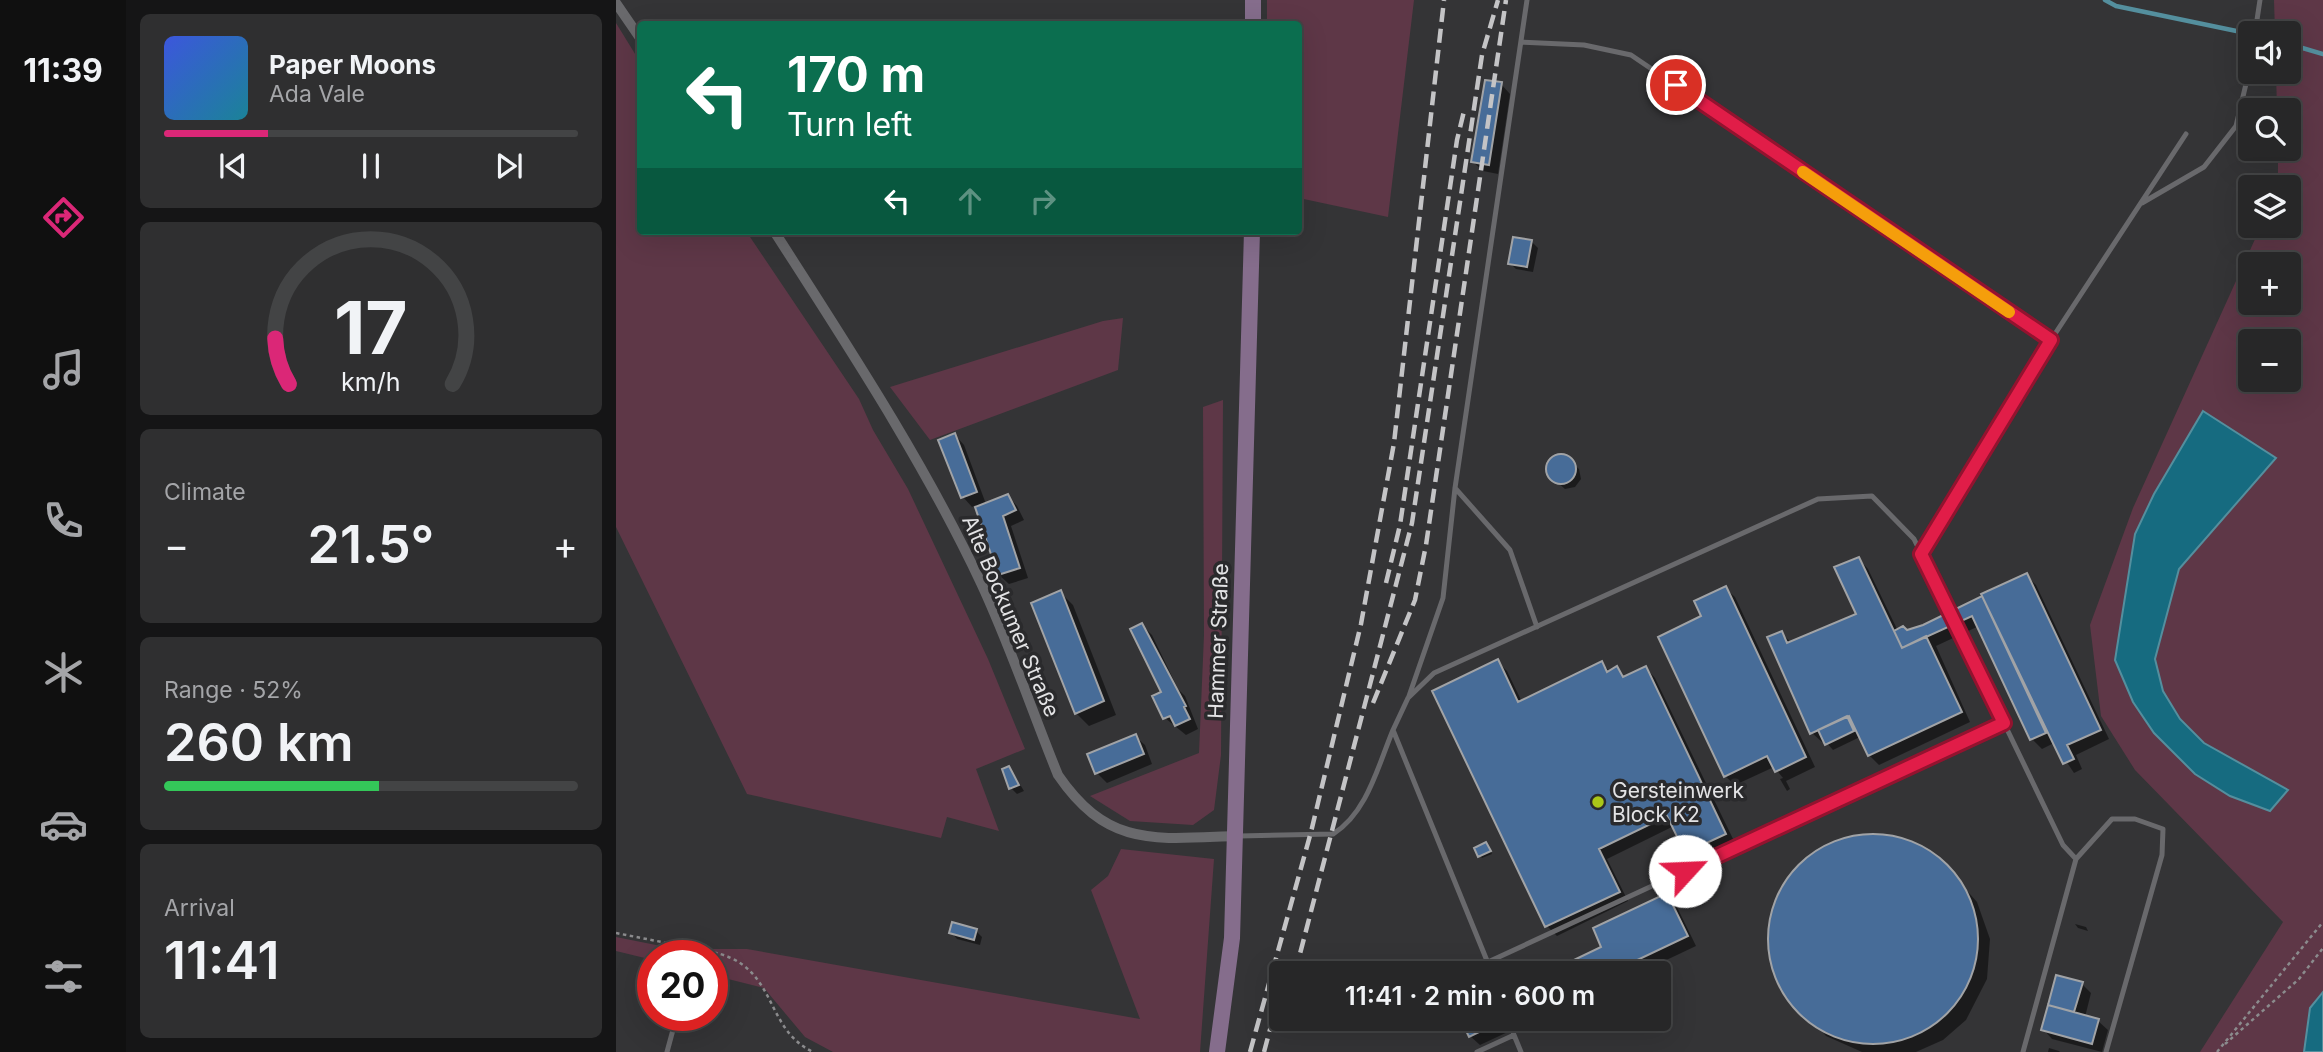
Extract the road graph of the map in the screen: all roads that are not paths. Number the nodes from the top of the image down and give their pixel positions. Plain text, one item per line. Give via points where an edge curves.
1 (1253, 0) edge
2 (1527, 0) edge
3 (2260, 0) edge
4 (616, 3) edge
5 (1253, 21) edge
6 (2257, 21) edge
7 (637, 34) edge
8 (1521, 42) junction
9 (2246, 84) edge
10 (2186, 134) dead end
11 (2139, 205) junction
12 (777, 235) edge
13 (1252, 235) edge
14 (2051, 340) junction
15 (1455, 488) junction
16 (1921, 554) junction
17 (1536, 626) junction
18 (1408, 698) junction
19 (2004, 723) junction
20 (1393, 730) junction
21 (1236, 836) junction
22 (2076, 859) junction
23 (1488, 961) edge
24 (1490, 961) edge
25 (673, 1031) edge
26 (1513, 1031) edge
27 (1514, 1035) junction
28 (667, 1052) edge
29 (1217, 1052) edge
30 (1477, 1052) edge
31 (1521, 1052) edge
32 (2023, 1052) edge
33 (2106, 1052) edge

1 - 5 main road
2 - 8 lane
3 - 6 lane
4 - 7 street
8 - 14 lane via 1584,45 1632,55
8 - 15 lane
9 - 11 lane via 2236,126 2204,167
10 - 11 lane
11 - 14 lane
12 - 21 street, Alte Bockumer Straße via 860,364 945,510 982,584 1058,775 1072,796 1087,812 1119,831 1190,838
13 - 21 main road, Hammer Straße via 1236,699
14 - 16 lane
15 - 17 lane via 1510,550
15 - 18 lane via 1443,598
16 - 17 lane via 1914,539 1872,496 1818,499
16 - 19 lane
17 - 18 lane via 1434,673
18 - 20 lane
19 - 22 lane via 2063,845
19 - 24 lane
20 - 21 lane via 1357,813 1337,831
20 - 23 lane
21 - 29 main road, Hammer Straße via 1232,938
22 - 32 lane
22 - 33 lane via 2112,819 2135,819 2163,829 2162,855
25 - 28 lane
26 - 27 lane
27 - 30 lane
27 - 31 lane

